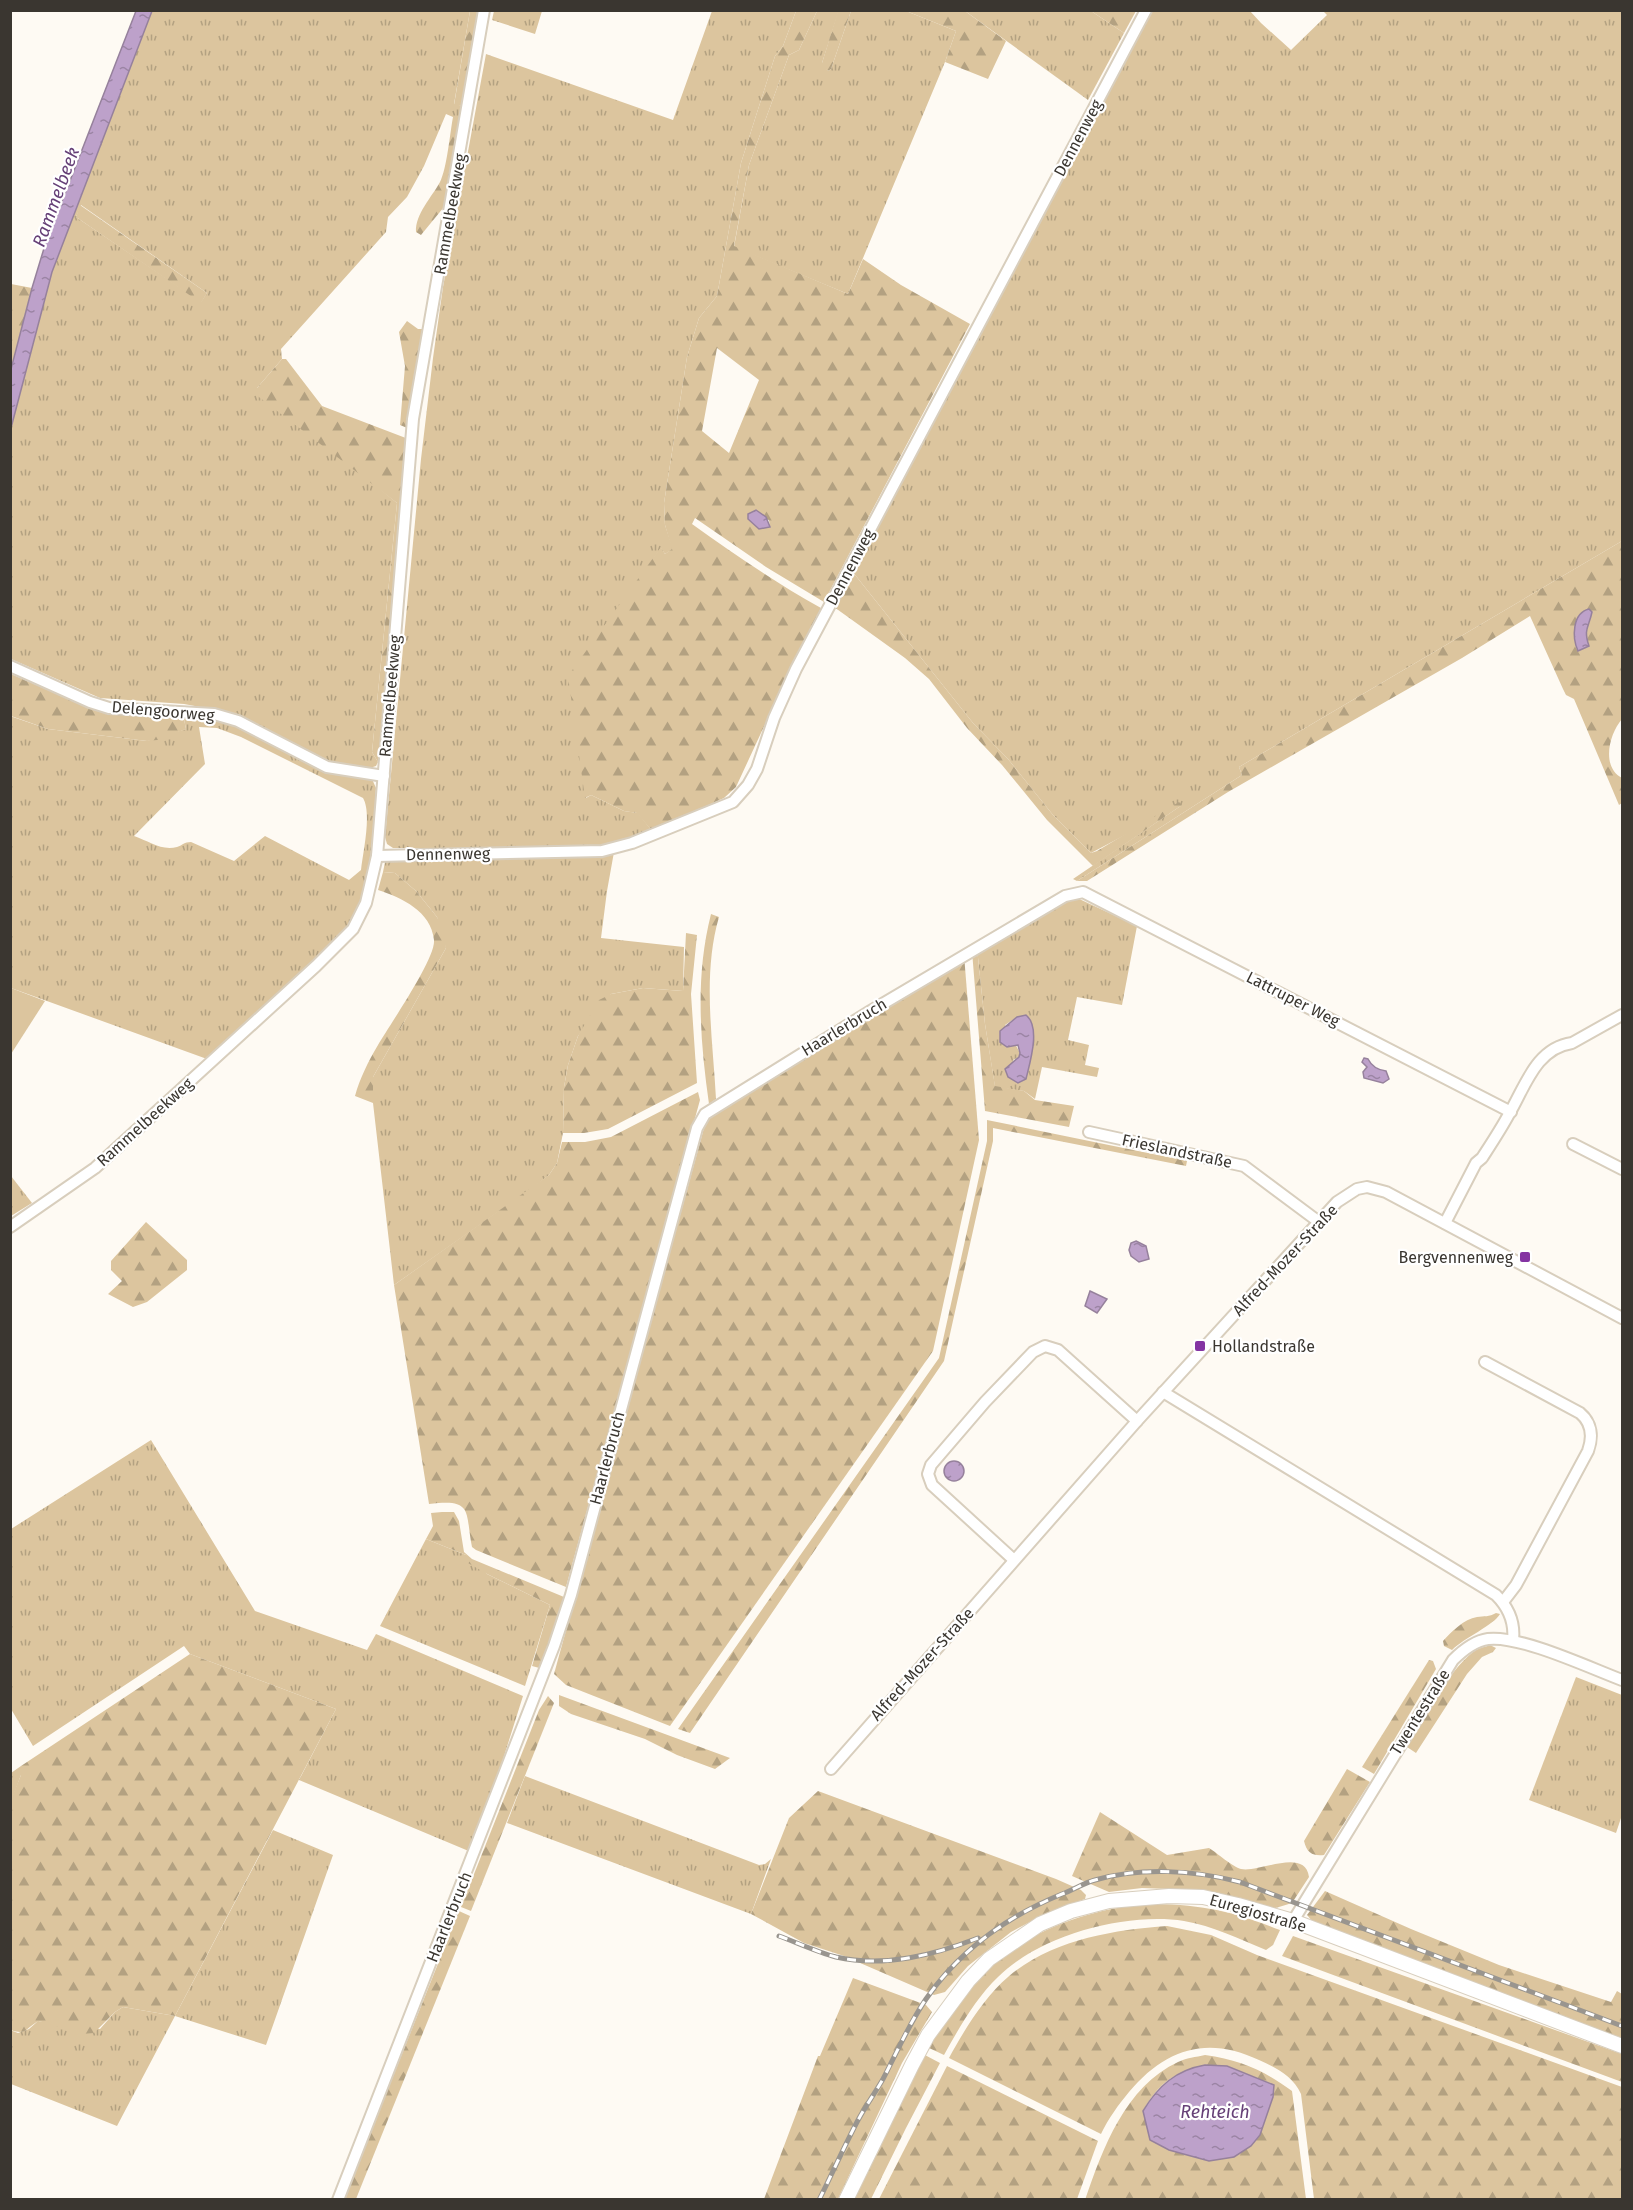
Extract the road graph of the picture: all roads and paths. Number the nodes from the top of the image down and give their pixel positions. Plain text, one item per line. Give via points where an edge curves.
1 (484, 10) edge
2 (1146, 10) edge
3 (10, 666) edge
4 (384, 776) junction
5 (376, 856) junction
6 (1075, 893) joint
7 (1623, 1015) edge
8 (1511, 1112) junction
9 (1089, 1132) dead end
10 (1573, 1144) dead end
11 (1623, 1170) edge
12 (1319, 1222) junction
13 (1445, 1223) junction
14 (10, 1227) edge
15 (1623, 1318) edge
16 (1485, 1362) dead end
17 (1163, 1392) junction
18 (1137, 1421) junction
19 (1014, 1560) junction
20 (1503, 1602) junction
21 (1513, 1640) junction
22 (1623, 1680) edge
23 (831, 1768) dead end
24 (1293, 1921) junction
25 (1623, 2046) edge
26 (338, 2199) edge
27 (846, 2199) edge

1 - 4 street, Rammelbeekweg via 413,419
2 - 5 street, Dennenweg via 796,669 748,786 733,802 632,843 602,850
3 - 4 street, Delengoorweg via 109,708 214,714 238,721 327,767
4 - 5 street, Rammelbeekweg
5 - 14 street, Rammelbeekweg via 366,903 346,936 94,1168
6 - 8 street, Lattruper Weg via 1088,894 1122,910
6 - 26 street, Haarlerbruch via 869,1012 711,1109 700,1121 554,1646
7 - 8 street via 1545,1056
8 - 13 street via 1476,1163
9 - 12 street, Frieslandstraße via 1244,1166
10 - 11 street
12 - 13 street, Alfred-Mozer-Straße via 1346,1195 1367,1188 1386,1192
12 - 17 street, Alfred-Mozer-Straße
13 - 15 street, Alfred-Mozer-Straße
16 - 20 street via 1580,1413 1592,1436 1577,1472
17 - 18 street, Alfred-Mozer-Straße
17 - 20 street
18 - 19 street, Alfred-Mozer-Straße
18 - 19 street via 1058,1350 1045,1346 1033,1352 978,1411 931,1465 928,1474 932,1485
19 - 23 street, Alfred-Mozer-Straße
20 - 21 street via 1513,1624
21 - 22 street, Twentestraße
21 - 24 street, Twentestraße via 1487,1639 1473,1644 1453,1660
24 - 25 main road, Euregiostraße
24 - 27 main road, Euregiostraße via 1203,1897 1169,1896 1109,1901 1040,1924 989,1959 928,2035

